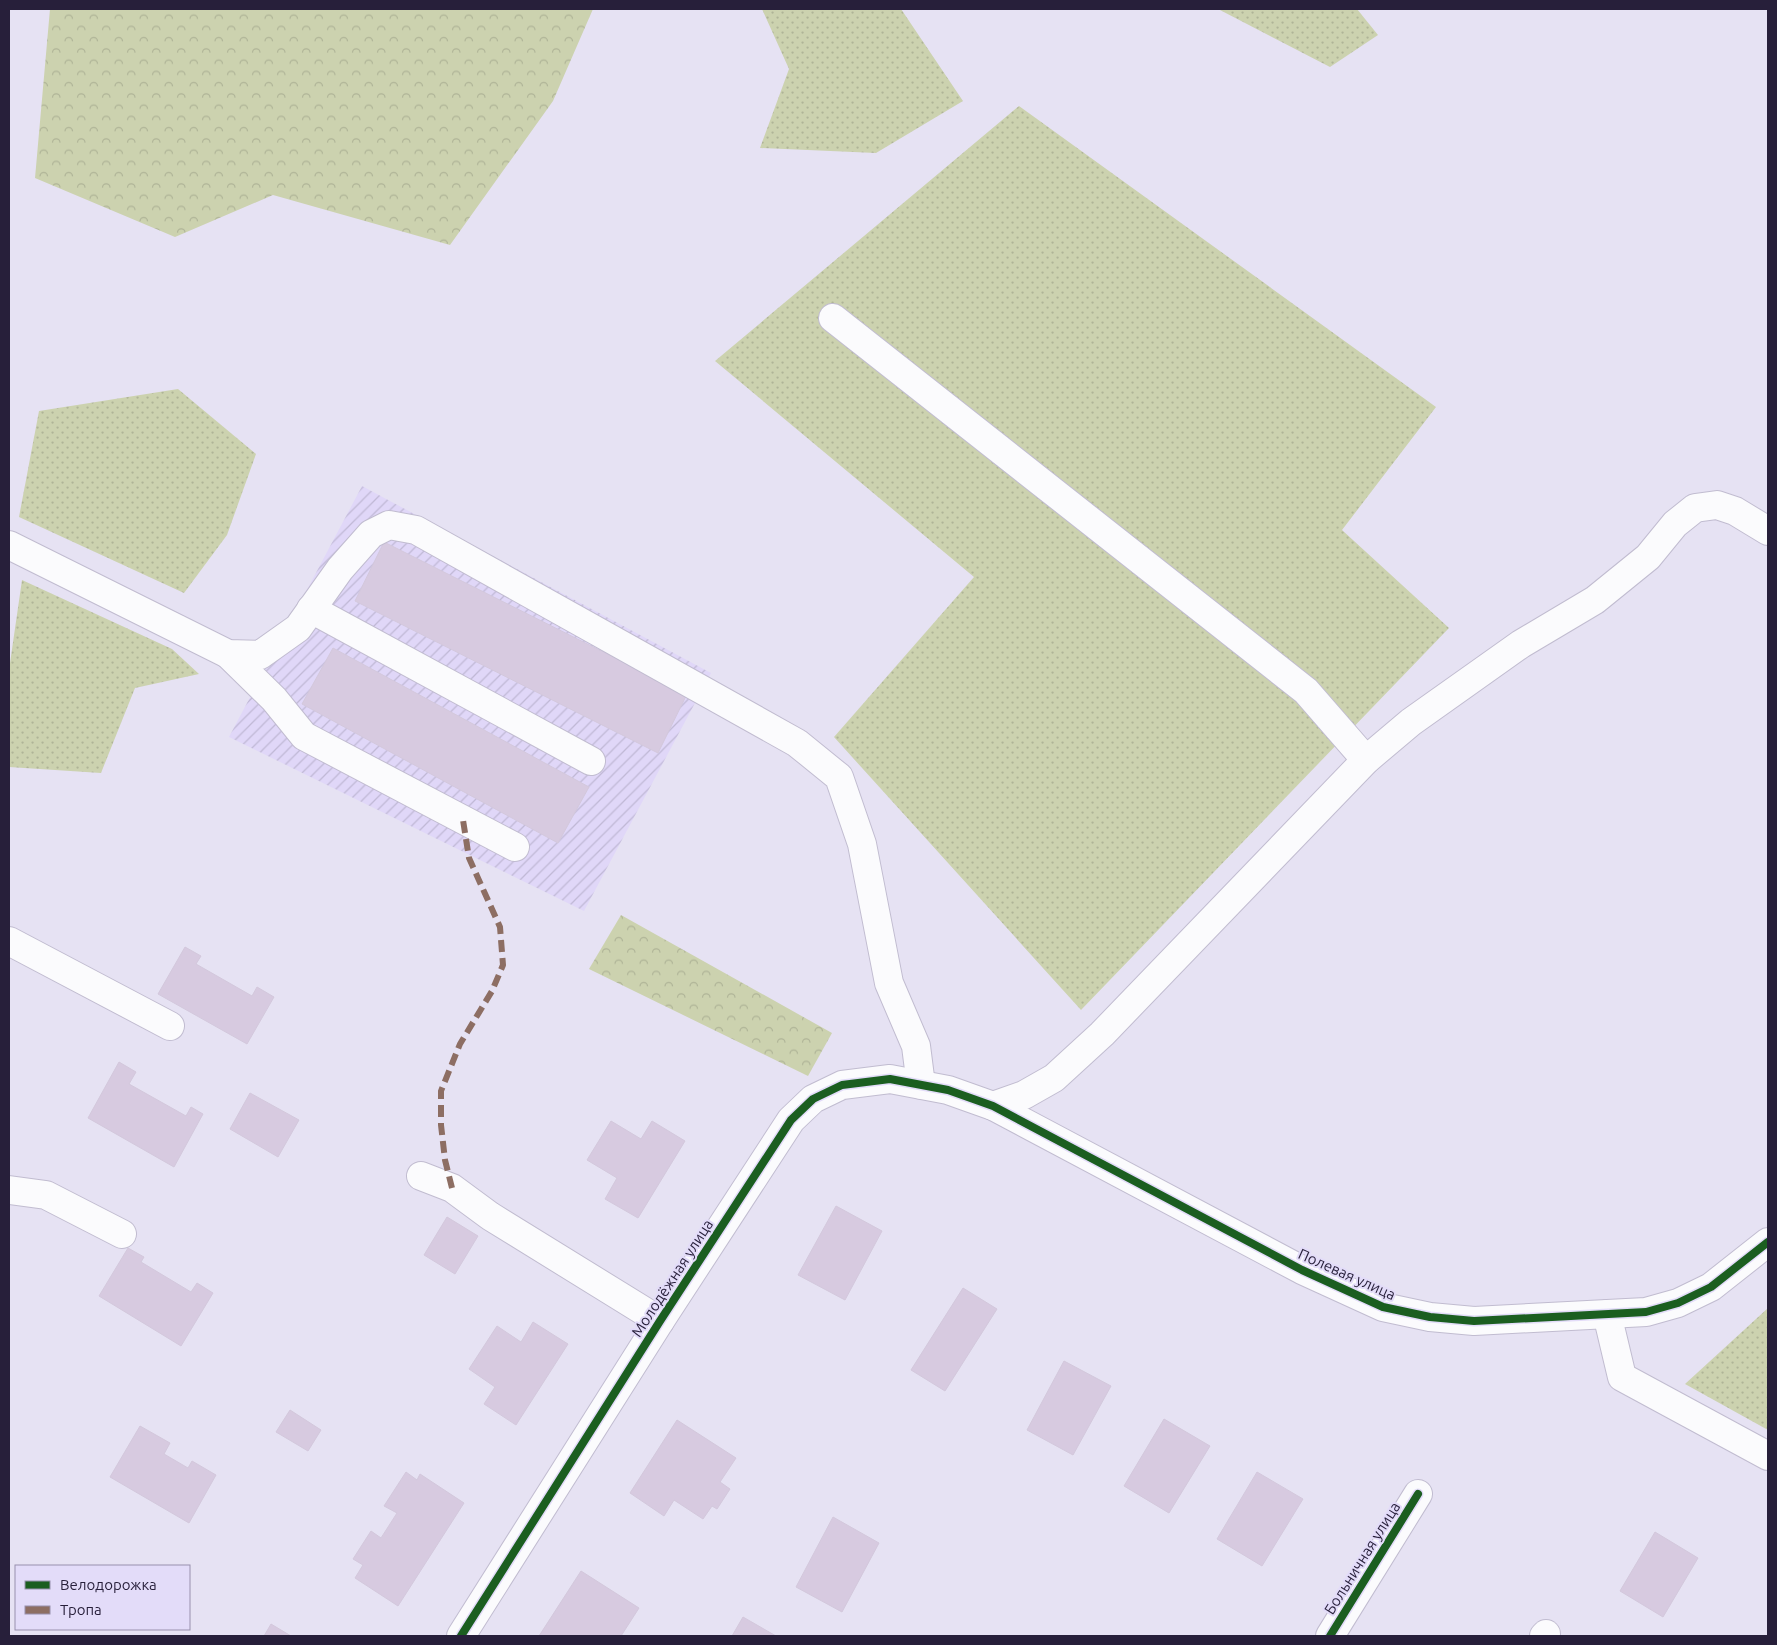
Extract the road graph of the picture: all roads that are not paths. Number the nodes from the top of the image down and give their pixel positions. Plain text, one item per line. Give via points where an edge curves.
1 (833, 318) dead end
2 (1768, 531) edge
3 (9, 545) edge
4 (311, 609) junction
5 (228, 654) junction
6 (1366, 760) junction
7 (591, 761) dead end
8 (515, 847) dead end
9 (9, 941) edge
10 (170, 1026) dead end
11 (922, 1085) junction
12 (993, 1106) junction
13 (421, 1176) dead end
14 (9, 1190) edge
15 (122, 1234) dead end
16 (1768, 1242) edge
17 (1607, 1314) junction
18 (660, 1320) junction
19 (1768, 1456) edge
20 (1418, 1494) dead end
21 (461, 1636) edge
22 (1330, 1636) edge

1 - 6 street via 1306,691
2 - 6 street via 1735,511 1717,505 1696,508 1675,524 1648,557 1595,600 1521,644 1411,722
3 - 5 street
4 - 5 street via 298,628 260,655
4 - 7 street
4 - 11 street via 371,534 389,525 416,530 797,743 839,777 862,844 889,983 916,1046
5 - 8 street via 274,698 304,736
6 - 12 street via 1102,1034 1054,1078 1024,1095
9 - 10 street
11 - 12 street, Молодёжная улица via 948,1090
11 - 18 street, Молодёжная улица via 890,1079 842,1085 812,1099 792,1120
12 - 17 street, Полевая улица via 1302,1270 1382,1307 1430,1318 1474,1321
13 - 18 street via 452,1188 490,1216
14 - 15 street via 46,1195
16 - 17 street, Полевая улица via 1711,1287 1678,1303 1646,1312
17 - 19 street via 1622,1377
18 - 21 street, Молодёжная улица
20 - 22 street, Больничная улица

